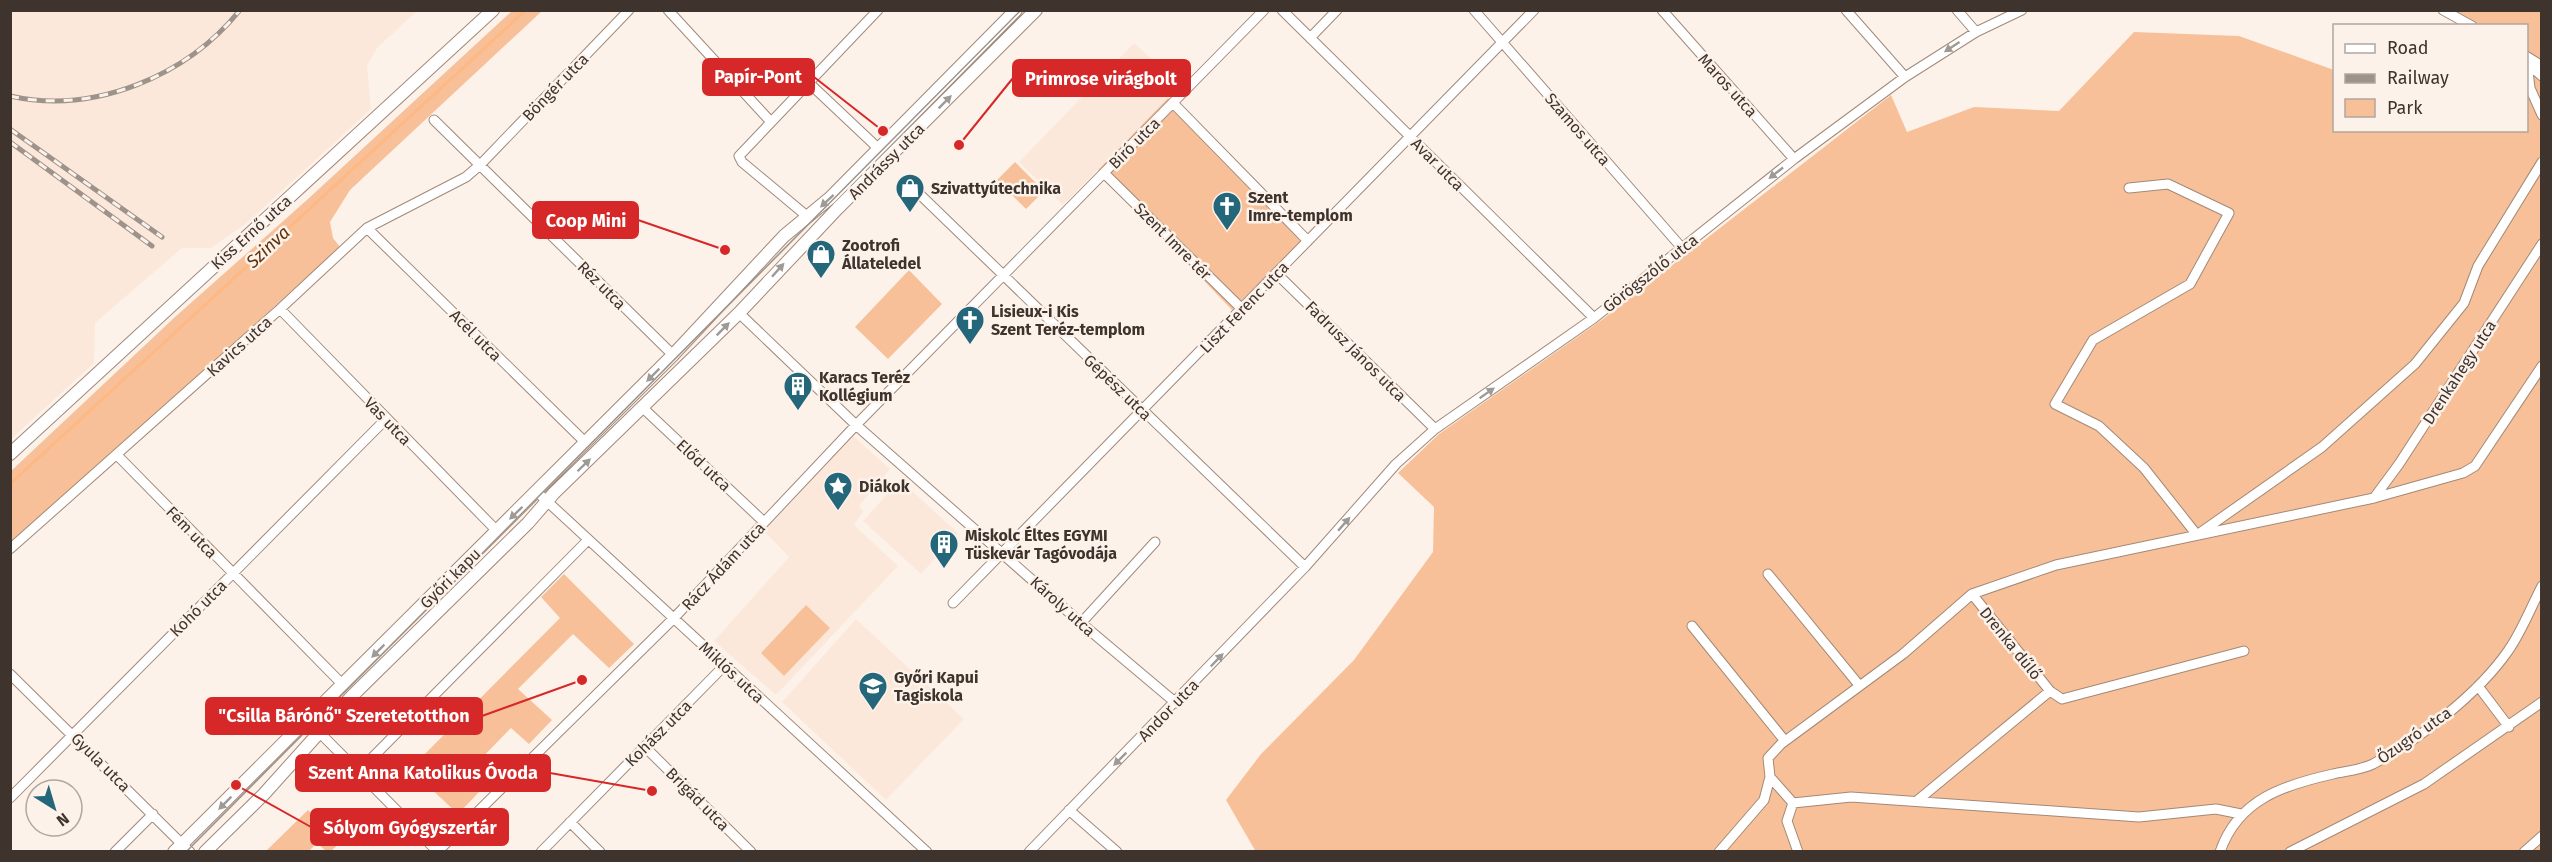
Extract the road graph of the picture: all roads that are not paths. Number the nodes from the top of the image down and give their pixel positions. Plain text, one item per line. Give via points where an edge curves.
1 (493, 10) edge
2 (629, 10) edge
3 (668, 10) edge
4 (878, 10) edge
5 (1016, 10) edge
6 (1036, 10) edge
7 (1264, 10) edge
8 (1282, 10) edge
9 (1337, 10) edge
10 (1474, 10) edge
11 (1534, 10) edge
12 (1662, 10) edge
13 (1846, 10) edge
14 (1957, 10) edge
15 (2022, 10) edge
16 (2443, 10) edge
17 (2468, 24) edge
18 (1976, 32) junction
19 (1310, 38) junction
20 (1502, 43) junction
21 (2528, 57) edge
22 (2528, 64) edge
23 (2541, 66) edge
24 (2528, 71) edge
25 (2541, 76) edge
26 (1905, 77) junction
27 (808, 82) junction
28 (1173, 103) junction
29 (2541, 116) edge
30 (434, 120) dead end
31 (771, 122) junction
32 (1410, 137) junction
33 (879, 149) junction
34 (1794, 159) junction
35 (2541, 162) edge
36 (481, 164) junction
37 (1104, 173) junction
38 (906, 181) dead end
39 (2129, 188) dead end
40 (808, 217) junction
41 (367, 228) junction
42 (1308, 241) junction
43 (2541, 244) edge
44 (1682, 248) junction
45 (1276, 273) junction
46 (1003, 276) junction
47 (721, 301) joint
48 (280, 309) junction
49 (1242, 309) junction
50 (739, 314) junction
51 (1594, 318) junction
52 (673, 355) junction
53 (2541, 366) edge
54 (643, 408) junction
55 (1142, 411) junction
56 (386, 419) junction
57 (856, 425) junction
58 (1435, 429) junction
59 (585, 443) junction
60 (10, 454) edge
61 (117, 455) junction
62 (542, 497) junction
63 (2374, 498) junction
64 (764, 522) junction
65 (497, 531) junction
66 (2197, 535) junction
67 (588, 540) junction
68 (1155, 542) dead end
69 (10, 549) edge
70 (1003, 552) junction
71 (1305, 567) junction
72 (232, 573) junction
73 (1768, 574) dead end
74 (2541, 586) edge
75 (1972, 594) junction
76 (953, 603) dead end
77 (674, 618) junction
78 (1081, 623) junction
79 (1692, 626) dead end
80 (2244, 651) dead end
81 (724, 666) junction
82 (10, 674) edge
83 (344, 685) junction
84 (1859, 685) junction
85 (2478, 686) junction
86 (2050, 691) junction
87 (2541, 702) edge
88 (1176, 703) junction
89 (2509, 727) junction
90 (319, 732) junction
91 (73, 733) junction
92 (1785, 741) junction
93 (645, 747) junction
94 (358, 772) junction
95 (1770, 777) junction
96 (10, 798) edge
97 (1918, 800) junction
98 (1793, 803) junction
99 (1069, 810) junction
100 (153, 814) junction
101 (2241, 814) junction
102 (570, 822) junction
103 (2541, 836) edge
104 (182, 849) edge
105 (437, 851) edge
106 (115, 852) edge
107 (205, 852) edge
108 (542, 852) edge
109 (600, 852) edge
110 (751, 852) edge
111 (927, 852) edge
112 (1029, 852) edge
113 (1117, 852) edge
114 (1719, 852) edge
115 (1798, 852) edge
116 (2220, 852) edge
117 (2290, 852) edge
118 (2524, 852) edge

1 - 60 street, Kiss Ernő utca
2 - 36 street, Böngér utca
3 - 31 street
4 - 27 street
5 - 33 street, Andrássy utca
50 -> 6 street, Andrássy utca via 838,208
7 - 28 street, Bíró utca
8 - 19 street, Avar utca
9 - 19 street
10 - 20 street, Szamos utca
11 - 20 street, Liszt Ferenc utca
12 - 34 street, Maros utca
13 - 26 street
14 - 18 street
15 - 18 street, Görögszőlő utca
16 - 17 street
18 -> 26 street, Görögszőlő utca
19 - 32 street, Avar utca
20 - 32 street, Liszt Ferenc utca
20 - 44 street, Szamos utca
21 - 23 street
22 - 25 street
24 - 29 street
26 - 34 street, Görögszőlő utca
27 - 31 street
27 - 33 street
28 - 37 street, Bíró utca
28 - 42 street
30 - 36 street, Réz utca
31 - 40 street via 739,156
32 - 42 street, Liszt Ferenc utca
32 - 51 street, Avar utca
33 -> 40 street, Andrássy utca
34 -> 44 street, Görögszőlő utca
35 - 66 street via 2478,266 2464,303 2415,364 2322,447
36 - 41 street, Kavics utca via 466,177
36 - 52 street, Réz utca
37 - 46 street, Bíró utca
37 - 49 street, Szent Imre tér
38 - 46 street, Gépész utca
39 - 66 street via 2168,184 2229,213 2190,284 2093,340 2055,405 2106,433 2144,468
40 - 47 street, Andrássy utca via 784,236
41 - 48 street, Kavics utca
41 - 59 street, Acél utca
42 - 45 street, Liszt Ferenc utca
43 - 63 street, Drenkahegy utca
44 - 51 street, Görögszőlő utca
45 - 49 street, Liszt Ferenc utca
45 - 58 street, Fadrusz János utca
46 - 55 street, Gépész utca
46 - 57 street, Rácz Ádám utca
47 - 52 street, Győri kapu
48 - 56 street, Vas utca
48 - 61 street, Kavics utca
49 - 55 street, Liszt Ferenc utca
54 -> 50 street, Győri kapu
50 - 57 street, Károly utca
58 -> 51 street, Görögszőlő utca
52 -> 59 street, Győri kapu
53 - 63 street via 2475,466 2463,473
62 -> 54 street, Győri kapu
54 - 64 street, Előd utca
55 - 70 street, Liszt Ferenc utca
55 - 71 street, Gépész utca
56 - 65 street, Vas utca
56 - 72 street, Kohó utca
57 - 64 street, Rácz Ádám utca
57 - 70 street, Károly utca
71 -> 58 street, Görögszőlő utca via 1396,464
59 - 62 street, Győri kapu
61 - 69 street, Kavics utca
61 - 72 street, Fém utca
62 -> 65 street, Győri kapu
62 - 67 street, Miklós utca
62 - 90 street, Győri kapu via 528,523
63 - 66 street
64 - 77 street, Rácz Ádám utca
65 -> 83 street, Győri kapu
66 - 75 street via 2056,565
67 - 77 street, Miklós utca
67 - 94 street
68 - 78 street
70 - 76 street, Liszt Ferenc utca
70 - 78 street, Károly utca
88 -> 71 street, Andor utca
72 - 83 street, Fém utca
72 - 91 street, Kohó utca
73 - 84 street
74 - 85 street, Őzugró utca via 2511,646
75 - 84 street via 1904,654
75 - 86 street, Drenka dűlő
77 - 81 street, Miklós utca
77 - 105 street, Rácz Ádám utca
78 - 88 street, Károly utca
79 - 92 street
80 - 86 street via 2062,699
81 - 93 street, Kohász utca
81 - 111 street, Miklós utca
82 - 91 street, Gyula utca
83 -> 104 street, Győri kapu
84 - 92 street
85 - 89 street
85 - 101 street, Őzugró utca via 2370,765 2286,786
86 - 97 street
87 - 89 street
88 -> 99 street, Andor utca
89 - 117 street via 2424,784
90 - 94 street
90 - 107 street, Győri kapu
91 - 96 street, Kohó utca
91 - 100 street, Gyula utca
92 - 95 street via 1767,758
93 - 102 street, Kohász utca
93 - 110 street, Brigád utca
94 - 105 street
95 - 98 street
95 - 114 street via 1764,800
97 - 98 street via 1851,797
97 - 101 street via 2139,817 2216,809
98 - 115 street via 1787,821
99 - 112 street, Andor utca
99 - 113 street
100 - 104 street, Gyula utca
100 - 106 street
101 - 116 street, Őzugró utca via 2227,831
102 - 108 street, Kohász utca
102 - 109 street
103 - 118 street

